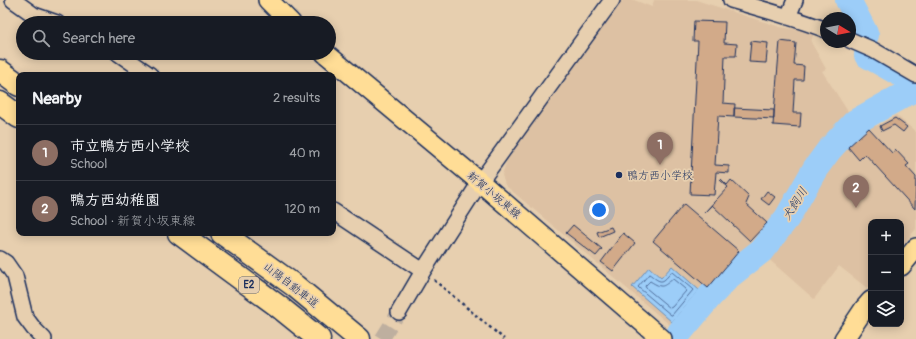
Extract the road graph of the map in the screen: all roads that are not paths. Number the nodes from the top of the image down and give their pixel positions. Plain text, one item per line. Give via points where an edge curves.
1 (13, 0) edge
2 (268, 0) edge
3 (612, 0) edge
4 (731, 0) edge
5 (795, 0) edge
6 (37, 16) edge
7 (284, 16) edge
8 (788, 17) junction
9 (820, 28) edge
10 (856, 42) edge
11 (128, 60) edge
12 (333, 60) edge
13 (0, 71) edge
14 (146, 72) edge
15 (916, 75) edge
16 (16, 82) edge
17 (0, 103) edge
18 (16, 115) edge
19 (480, 182) junction
20 (336, 213) edge
21 (183, 236) edge
22 (226, 236) edge
23 (916, 248) edge
24 (0, 259) edge
25 (904, 262) edge
26 (423, 271) junction
27 (868, 304) edge
28 (399, 312) tunnel mouth
29 (44, 339) edge
30 (319, 339) edge
31 (359, 339) edge
32 (662, 339) edge
33 (844, 339) edge

1 - 6 street
2 - 7 main road
3 - 19 street
4 - 8 street
5 - 8 street
8 - 9 street
10 - 15 street
11 - 14 street
12 - 19 main road, 新賀小坂東線
13 - 16 highway
17 - 18 highway
19 - 26 street
19 - 32 main road, 新賀小坂東線
20 - 26 street
21 - 30 highway, E2
22 - 31 highway, 山陽自動車道 / E2 via 294,286
23 - 25 main road
24 - 29 street via 15,276 25,317
26 - 28 street
27 - 33 main road

